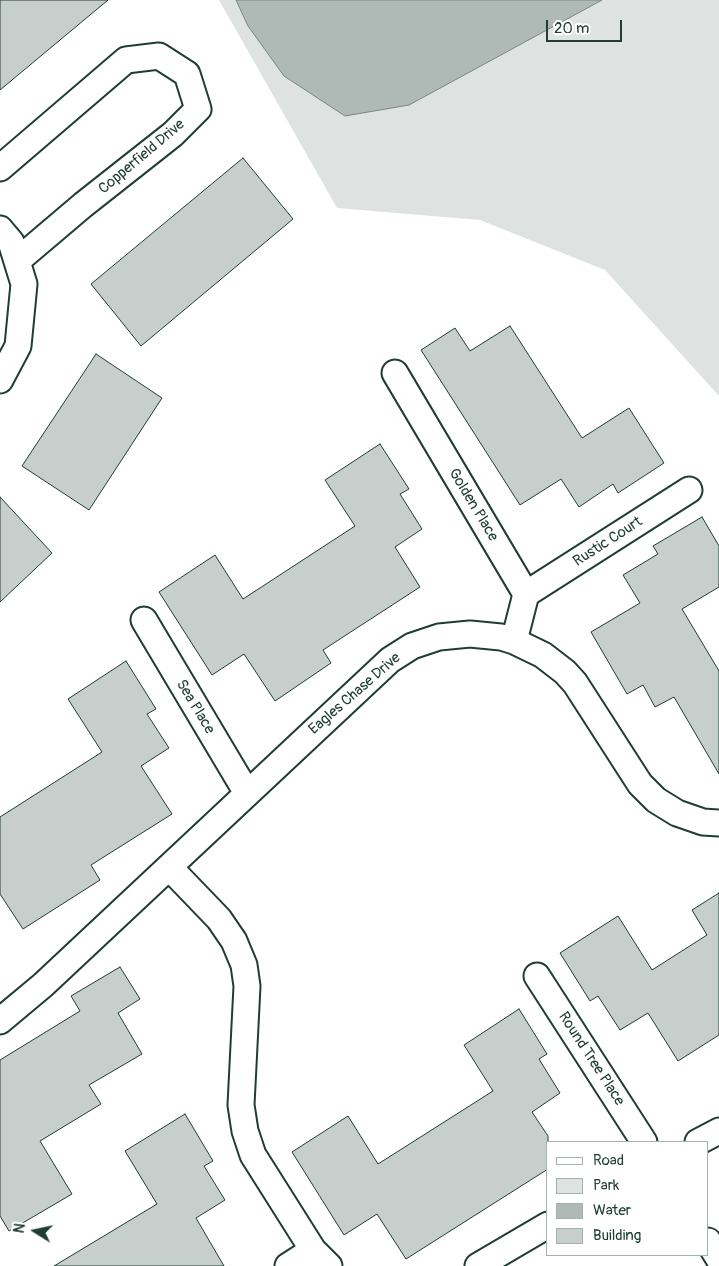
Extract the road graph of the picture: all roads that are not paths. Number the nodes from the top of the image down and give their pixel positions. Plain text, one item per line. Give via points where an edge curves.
1 (0, 168) edge
2 (0, 229) edge
3 (17, 261) junction
4 (395, 373) dead end
5 (0, 380) edge
6 (689, 490) dead end
7 (526, 594) junction
8 (144, 620) dead end
9 (514, 641) junction
10 (247, 793) junction
11 (719, 823) edge
12 (169, 867) junction
13 (537, 976) dead end
14 (0, 1021) edge
15 (719, 1131) edge
16 (643, 1141) edge
17 (700, 1141) edge
18 (546, 1226) edge
19 (709, 1243) edge
20 (321, 1258) edge
21 (719, 1258) edge
22 (288, 1266) edge
23 (478, 1266) edge

1 - 3 street, Copperfield Drive via 126,60 159,56 187,74 198,109 173,134
2 - 3 street via 11,242
3 - 5 street via 24,284 18,346
4 - 7 street, Golden Place
6 - 7 street, Rustic Court
7 - 9 street
8 - 10 street, Sea Place
9 - 10 street, Eagles Chase Drive via 470,634 439,637 412,646 390,660
9 - 11 street, Eagles Chase Drive via 543,655 575,683 640,784 656,800 677,813 703,822
10 - 12 street, Eagles Chase Drive
12 - 14 street, Eagles Chase Drive
12 - 20 street via 219,919 244,965 247,994 241,1105 245,1131 253,1155
13 - 16 street, Round Tree Place
15 - 17 street
18 - 23 street
19 - 21 street
20 - 22 street

